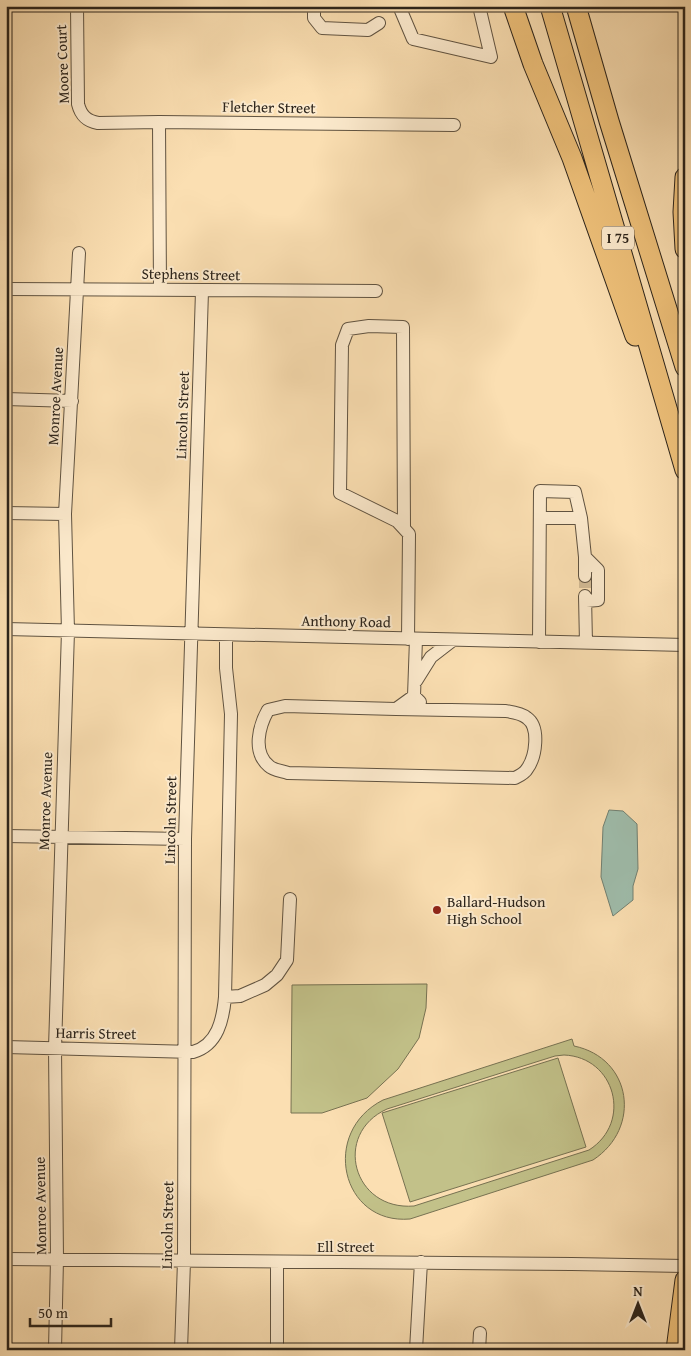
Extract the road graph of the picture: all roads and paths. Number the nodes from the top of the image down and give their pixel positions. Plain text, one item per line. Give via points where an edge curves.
1 (77, 6) edge
2 (314, 6) edge
3 (399, 6) edge
4 (479, 6) edge
5 (513, 6) edge
6 (550, 6) edge
7 (576, 6) edge
8 (379, 24) dead end
9 (85, 118) joint
10 (159, 122) junction
11 (454, 125) dead end
12 (685, 178) edge
13 (685, 249) edge
14 (79, 253) dead end
15 (6, 289) edge
16 (78, 289) junction
17 (160, 290) junction
18 (202, 291) junction
19 (376, 291) dead end
20 (685, 367) edge
21 (6, 399) edge
22 (72, 401) junction
23 (678, 443) junction
24 (685, 470) edge
25 (6, 512) edge
26 (65, 514) junction
27 (540, 518) junction
28 (582, 518) junction
29 (404, 528) junction
30 (585, 557) junction
31 (585, 576) tunnel mouth
32 (6, 629) edge
33 (68, 631) junction
34 (192, 634) junction
35 (226, 635) junction
36 (412, 639) junction
37 (453, 640) junction
38 (539, 642) junction
39 (586, 643) junction
40 (685, 645) edge
41 (415, 683) junction
42 (414, 696) junction
43 (396, 709) junction
44 (427, 710) junction
45 (6, 836) edge
46 (60, 838) junction
47 (184, 840) junction
48 (290, 899) dead end
49 (225, 997) junction
50 (6, 1047) edge
51 (55, 1048) junction
52 (185, 1051) junction
53 (6, 1259) edge
54 (57, 1259) junction
55 (184, 1261) junction
56 (277, 1262) junction
57 (421, 1262) junction
58 (685, 1266) edge
59 (685, 1280) edge
60 (480, 1333) dead end
61 (55, 1350) edge
62 (181, 1350) edge
63 (277, 1350) edge
64 (416, 1350) edge
65 (479, 1350) edge
66 (676, 1350) edge

1 - 9 street, Moore Court via 78,104
2 - 8 street via 314,18 322,28 368,30
3 - 4 street via 413,39 491,57
5 - 23 highway
6 - 23 highway, I 75
7 - 20 highway, I 75
9 - 10 street, Fletcher Street via 98,124
10 - 11 street, Fletcher Street
10 - 17 street
12 - 13 highway
14 - 16 street, Monroe Avenue
15 - 16 street, Stephens Street
16 - 17 street, Stephens Street
16 - 22 street, Monroe Avenue
17 - 18 street, Stephens Street
18 - 19 street, Stephens Street
18 - 34 street, Lincoln Street
21 - 22 street
22 - 26 street, Monroe Avenue
23 - 24 highway, I 75
25 - 26 street
26 - 33 street, Monroe Avenue
27 - 28 street
27 - 28 street via 540,491 575,492
27 - 38 street
28 - 30 street
29 - 29 street via 403,327 348,329 342,345 340,493 397,521
29 - 36 street via 410,534
30 - 31 street
30 - 39 street via 598,570 598,600 586,599
32 - 33 street, Anthony Road
33 - 34 street, Anthony Road
33 - 46 street, Monroe Avenue
34 - 35 street, Anthony Road
34 - 47 street, Lincoln Street
35 - 36 street, Anthony Road
35 - 49 street, Harris Street via 232,714
36 - 37 street, Anthony Road
36 - 41 street
37 - 38 street, Anthony Road
37 - 41 street via 431,657
38 - 39 street, Anthony Road
39 - 40 street, Anthony Road
41 - 42 street
42 - 43 street
42 - 44 street
43 - 44 street
43 - 44 street via 285,706 268,710 261,722 261,755 270,767 288,773 515,778 526,771 532,760 536,733 529,718 505,711
45 - 46 street
46 - 47 street
46 - 51 street, Monroe Avenue
47 - 52 street, Lincoln Street
48 - 49 street via 287,960 278,975 240,996
49 - 52 street, Harris Street via 223,1019 216,1034 202,1049
50 - 51 street, Harris Street
51 - 52 street, Harris Street
51 - 54 street, Monroe Avenue
52 - 55 street, Lincoln Street
53 - 54 street, Ell Street
54 - 55 street, Ell Street
54 - 61 street, Monroe Avenue
55 - 56 street, Ell Street
55 - 62 street, Lincoln Street
56 - 57 street, Ell Street
56 - 63 street
57 - 58 street, Ell Street
57 - 64 street
59 - 66 highway
60 - 65 street

